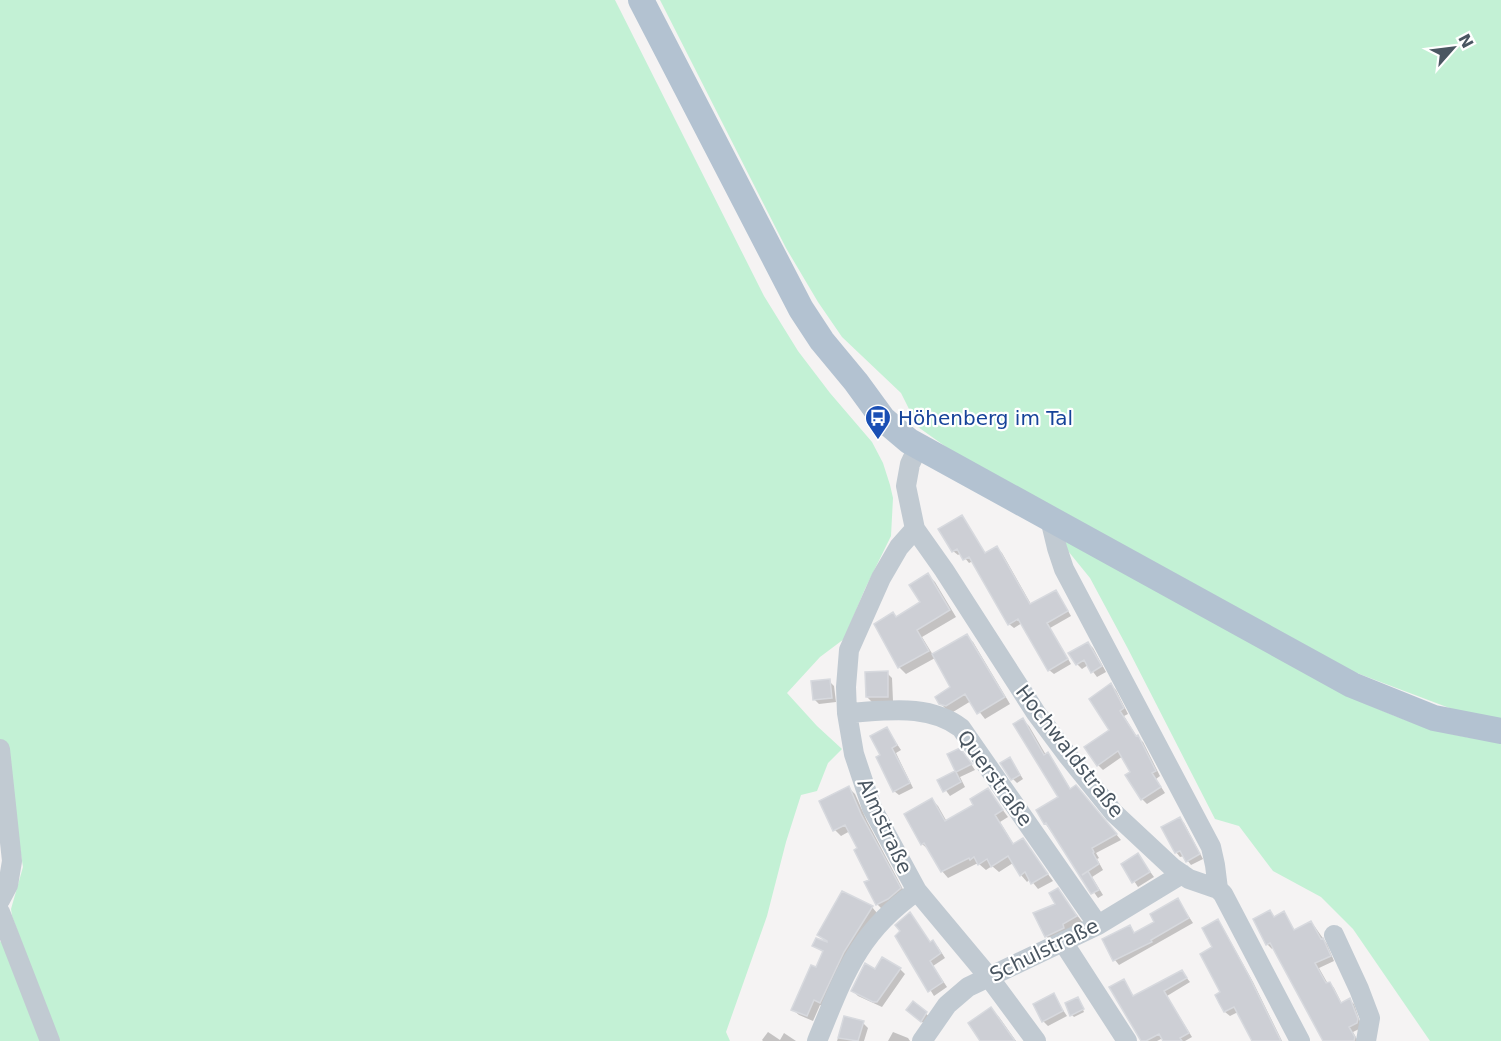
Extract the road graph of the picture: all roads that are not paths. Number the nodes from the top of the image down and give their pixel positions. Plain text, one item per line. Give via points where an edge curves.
1 (641, 0) edge
2 (919, 445) junction
3 (1050, 519) junction
4 (915, 529) junction
5 (848, 713) junction
6 (1501, 731) edge
7 (0, 749) edge
8 (1182, 874) junction
9 (1218, 889) junction
10 (917, 891) junction
11 (0, 900) edge
12 (0, 912) edge
13 (1098, 925) junction
14 (1334, 935) dead end
15 (1063, 942) junction
16 (988, 976) junction
17 (50, 1041) edge
18 (817, 1041) edge
19 (922, 1041) edge
20 (1036, 1041) edge
21 (1127, 1041) edge
22 (1300, 1041) edge
23 (1366, 1041) edge

1 - 2 main road via 801,309 890,427
2 - 3 main road
2 - 4 street via 906,480
3 - 6 main road via 1352,685 1434,718
3 - 9 street via 1064,569 1211,847
4 - 5 street, Almstraße via 891,560 854,635 847,665
4 - 8 street, Hochwaldstraße via 1068,756 1114,813
5 - 10 street, Almstraße via 854,754 872,808
5 - 13 street, Querstraße via 928,711 961,728
7 - 11 street via 12,861 8,885
8 - 9 street, Hochwaldstraße
8 - 13 street, Schulstraße
9 - 22 street
10 - 16 street, Almstraße
10 - 18 street via 888,914 858,949
12 - 17 street
13 - 15 street, Schulstraße
14 - 23 street via 1370,1018
15 - 16 street, Schulstraße
15 - 21 street
16 - 19 street, Schulstraße via 957,995
16 - 20 street, Almstraße

